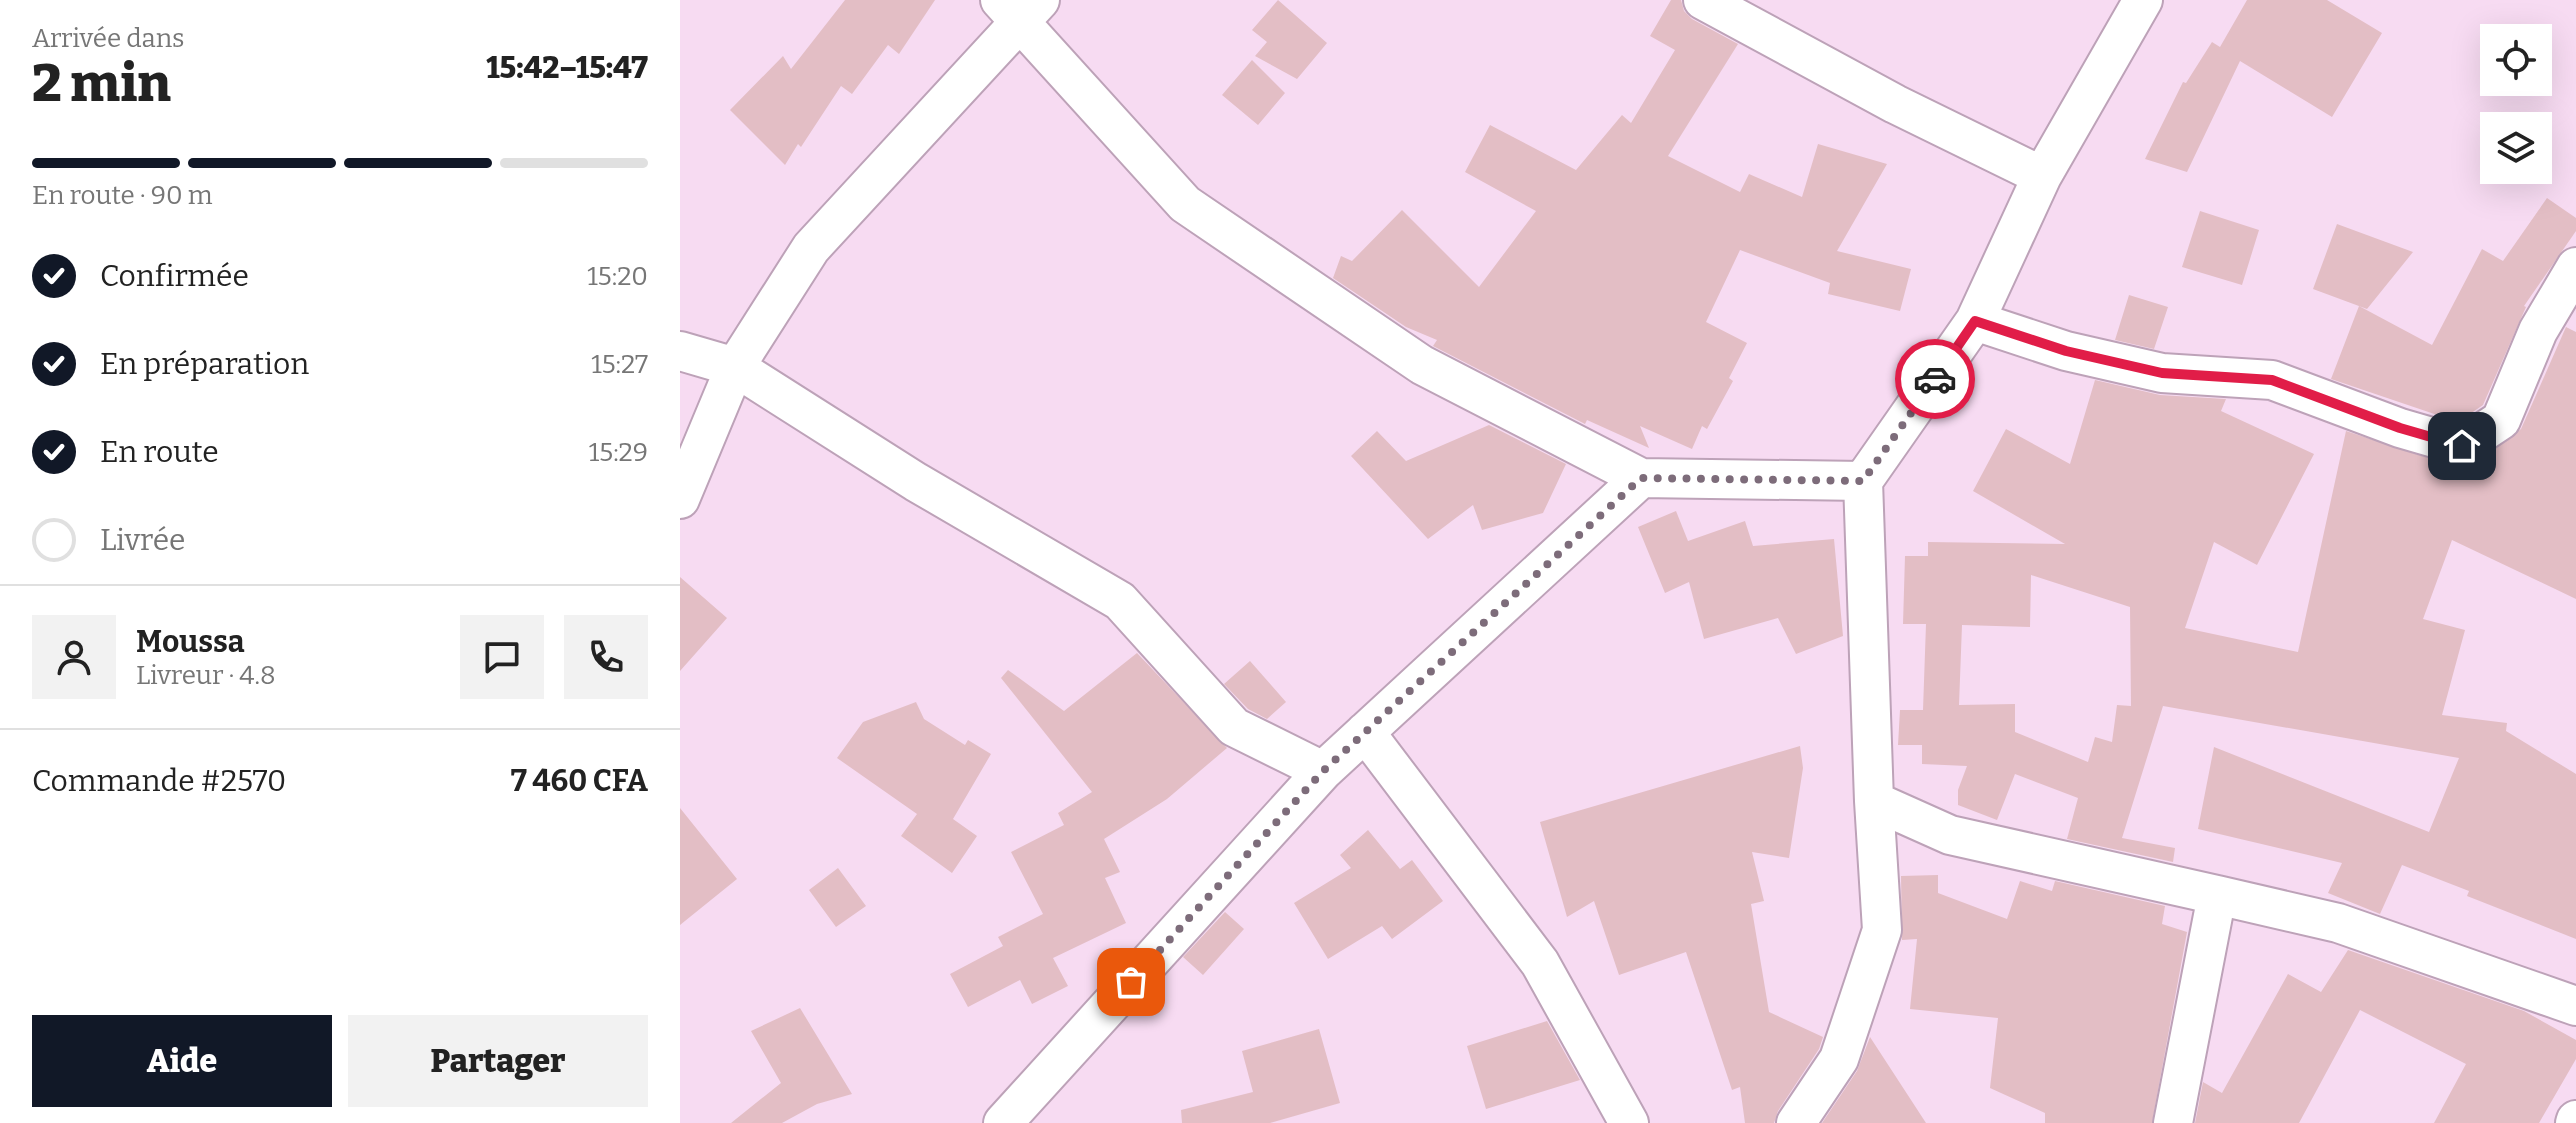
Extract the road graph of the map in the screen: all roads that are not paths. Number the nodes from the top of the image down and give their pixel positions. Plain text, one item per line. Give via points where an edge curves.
1 (1703, 0) edge
2 (2143, 0) edge
3 (1019, 7) edge
4 (2042, 176) junction
5 (2576, 267) edge
6 (1975, 321) junction
7 (680, 351) edge
8 (735, 367) junction
9 (1641, 478) junction
10 (1863, 481) junction
11 (680, 499) edge
12 (1365, 732) junction
13 (1323, 771) junction
14 (1874, 801) junction
15 (2217, 895) junction
16 (2576, 1006) edge
17 (1003, 1123) edge
18 (1629, 1123) edge
19 (1796, 1123) edge
20 (2173, 1123) edge

1 - 4 street
2 - 4 street
3 - 8 street via 811,248
3 - 9 street via 1185,204 1422,365
4 - 6 street
5 - 6 street via 2538,331 2501,420 2462,446 2272,380 2162,373 2066,351
6 - 10 street
7 - 8 street
8 - 11 street
8 - 13 street via 916,482 1120,601 1234,727
9 - 10 street
9 - 12 street
10 - 14 street
12 - 13 street
12 - 18 street via 1540,963
13 - 17 street
14 - 15 street via 1950,835
14 - 19 street via 1882,930 1839,1059
15 - 16 street via 2338,923
15 - 20 street

